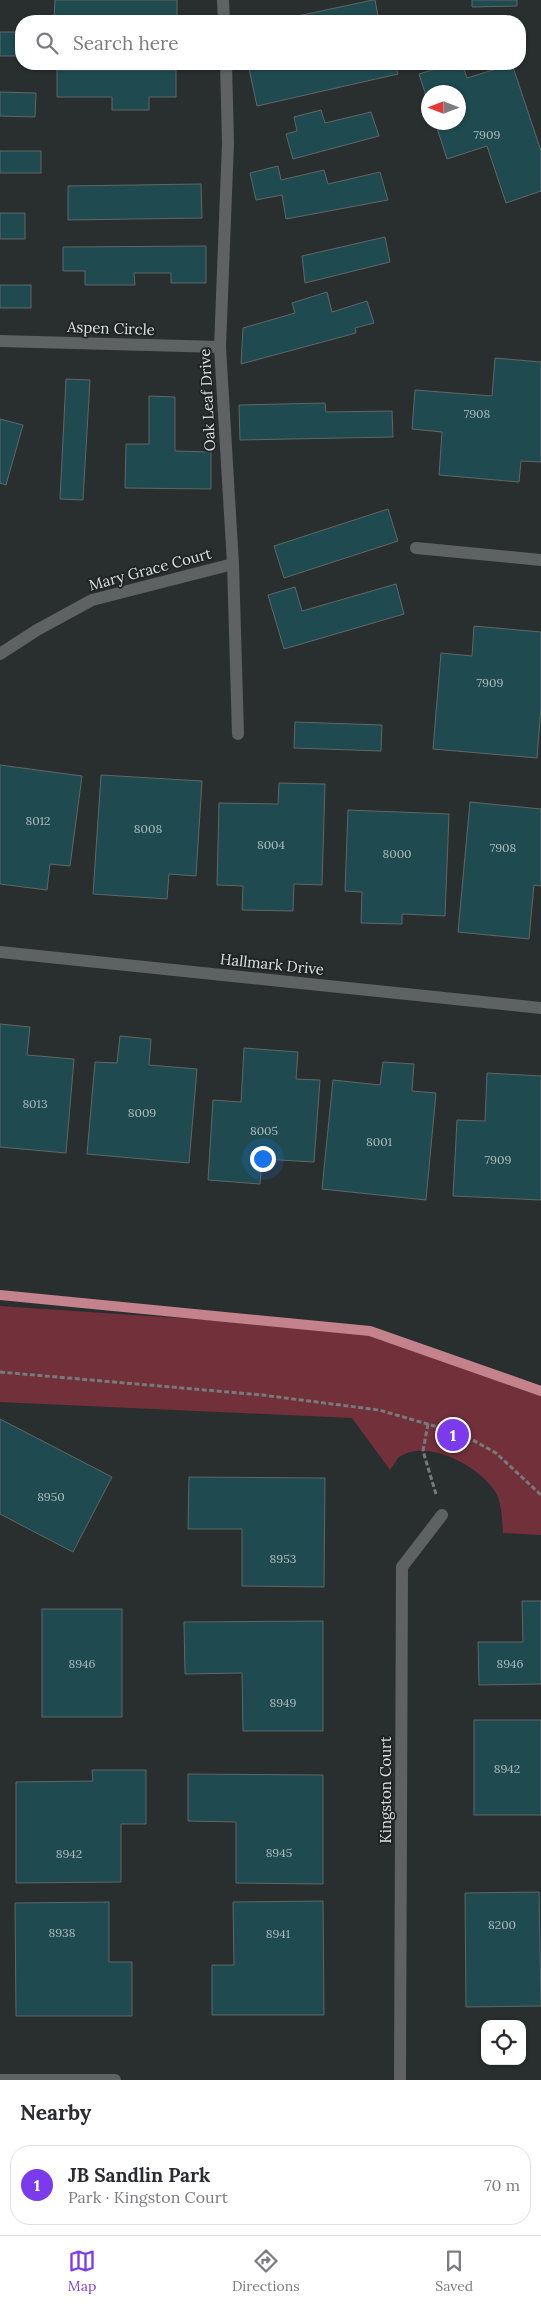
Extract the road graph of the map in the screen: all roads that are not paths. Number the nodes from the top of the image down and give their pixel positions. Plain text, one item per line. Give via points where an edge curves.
1 (223, 0) edge
2 (224, 15) edge
3 (226, 70) edge
4 (0, 341) edge
5 (220, 347) junction
6 (416, 548) dead end
7 (541, 560) edge
8 (233, 564) junction
9 (0, 654) edge
10 (238, 734) dead end
11 (0, 952) edge
12 (541, 1008) edge
13 (442, 1515) road end
14 (0, 2080) edge
15 (115, 2080) edge
16 (400, 2080) edge

1 - 2 street
3 - 5 street, Oak Leaf Drive via 228,143
4 - 5 street, Aspen Circle
5 - 8 street, Oak Leaf Drive
6 - 7 street
8 - 9 street, Mary Grace Court via 92,600
8 - 10 street, Oak Leaf Drive
11 - 12 street, Hallmark Drive
13 - 16 street, Kingston Court via 402,1567
14 - 15 street

